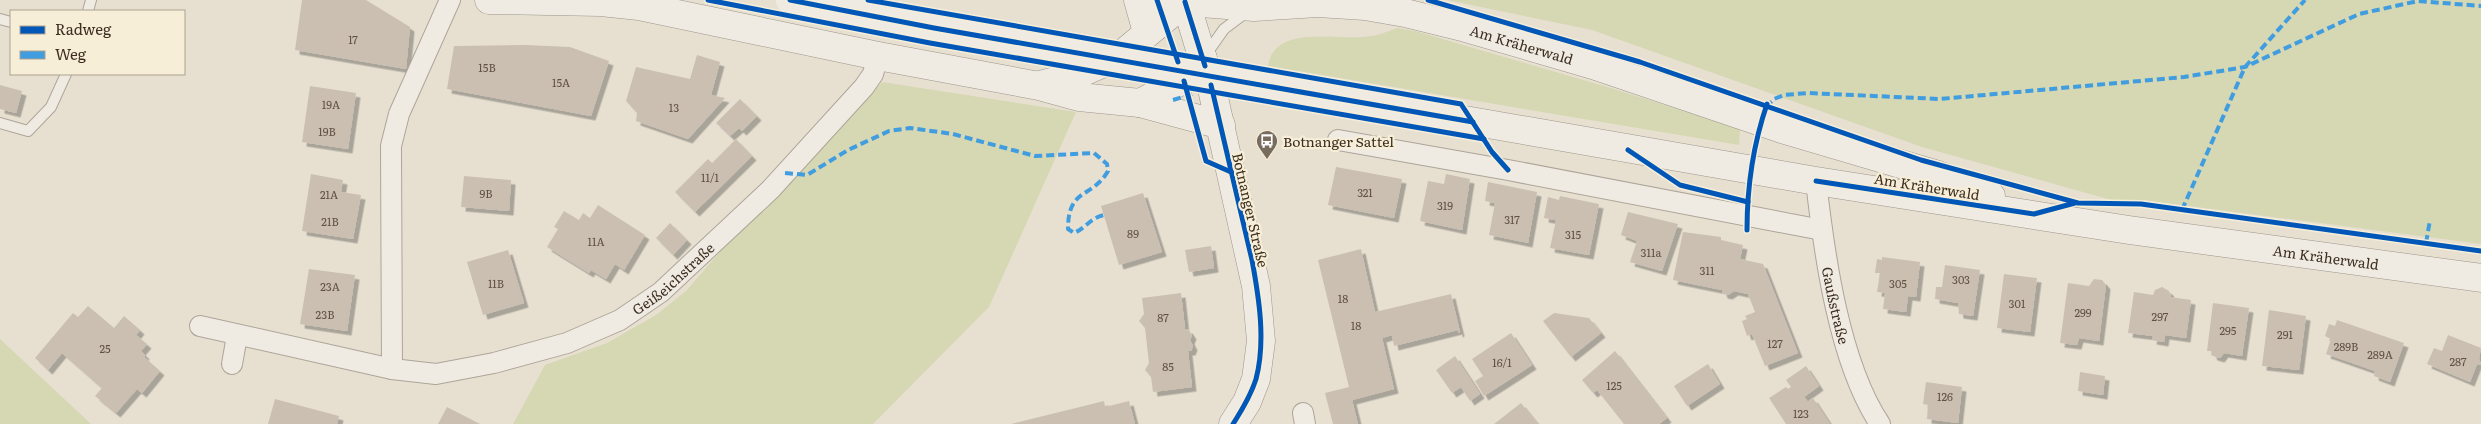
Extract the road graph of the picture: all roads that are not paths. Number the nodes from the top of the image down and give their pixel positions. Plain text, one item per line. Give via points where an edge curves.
1 (450, 0) edge
2 (489, 0) edge
3 (518, 0) edge
4 (790, 0) edge
5 (1138, 0) edge
6 (1177, 1) edge
7 (1254, 7) junction
8 (1194, 28) junction
9 (1147, 32) junction
10 (878, 56) junction
11 (1203, 59) junction
12 (66, 75) edge
13 (1039, 86) junction
14 (1140, 103) junction
15 (0, 123) edge
16 (1221, 125) junction
17 (1782, 129) junction
18 (1338, 140) dead end
19 (1816, 181) junction
20 (2034, 214) junction
21 (1822, 230) junction
22 (2481, 278) edge
23 (200, 326) dead end
24 (238, 336) junction
25 (232, 364) dead end
26 (392, 369) junction
27 (1233, 424) edge
28 (1880, 424) edge

1 - 26 street via 399,114 391,146
2 - 3 main road
3 - 10 main road via 639,6
4 - 19 main road, Am Kräherwald, bridge via 934,28
5 - 9 main road
6 - 7 main road
6 - 8 main road, Botnanger Straße
6 - 9 main road
7 - 11 lane via 1224,29
7 - 17 main road, Am Kräherwald via 1318,3 1405,13 1593,65
8 - 9 main road
8 - 11 main road, Botnanger Straße
9 - 13 main road via 1120,56 1074,76
10 - 13 main road
10 - 26 street, Geißeichstraße via 873,74 864,87 770,190 661,292 620,320 567,343 494,363 436,374
11 - 14 main road via 1184,80
11 - 16 main road, Botnanger Straße
12 - 15 lane via 51,107 28,131
13 - 14 main road via 1079,97
14 - 16 main road
16 - 27 main road, Botnanger Straße via 1255,277 1261,341 1256,379
17 - 19 main road via 1811,157
17 - 20 main road, Am Kräherwald via 1938,175
18 - 21 street
19 - 20 main road, Am Kräherwald
19 - 21 street, Gaußstraße
20 - 22 main road, Am Kräherwald
21 - 28 street, Gaußstraße via 1848,352
23 - 24 street, Geißeichstraße
24 - 25 street
24 - 26 street, Geißeichstraße

